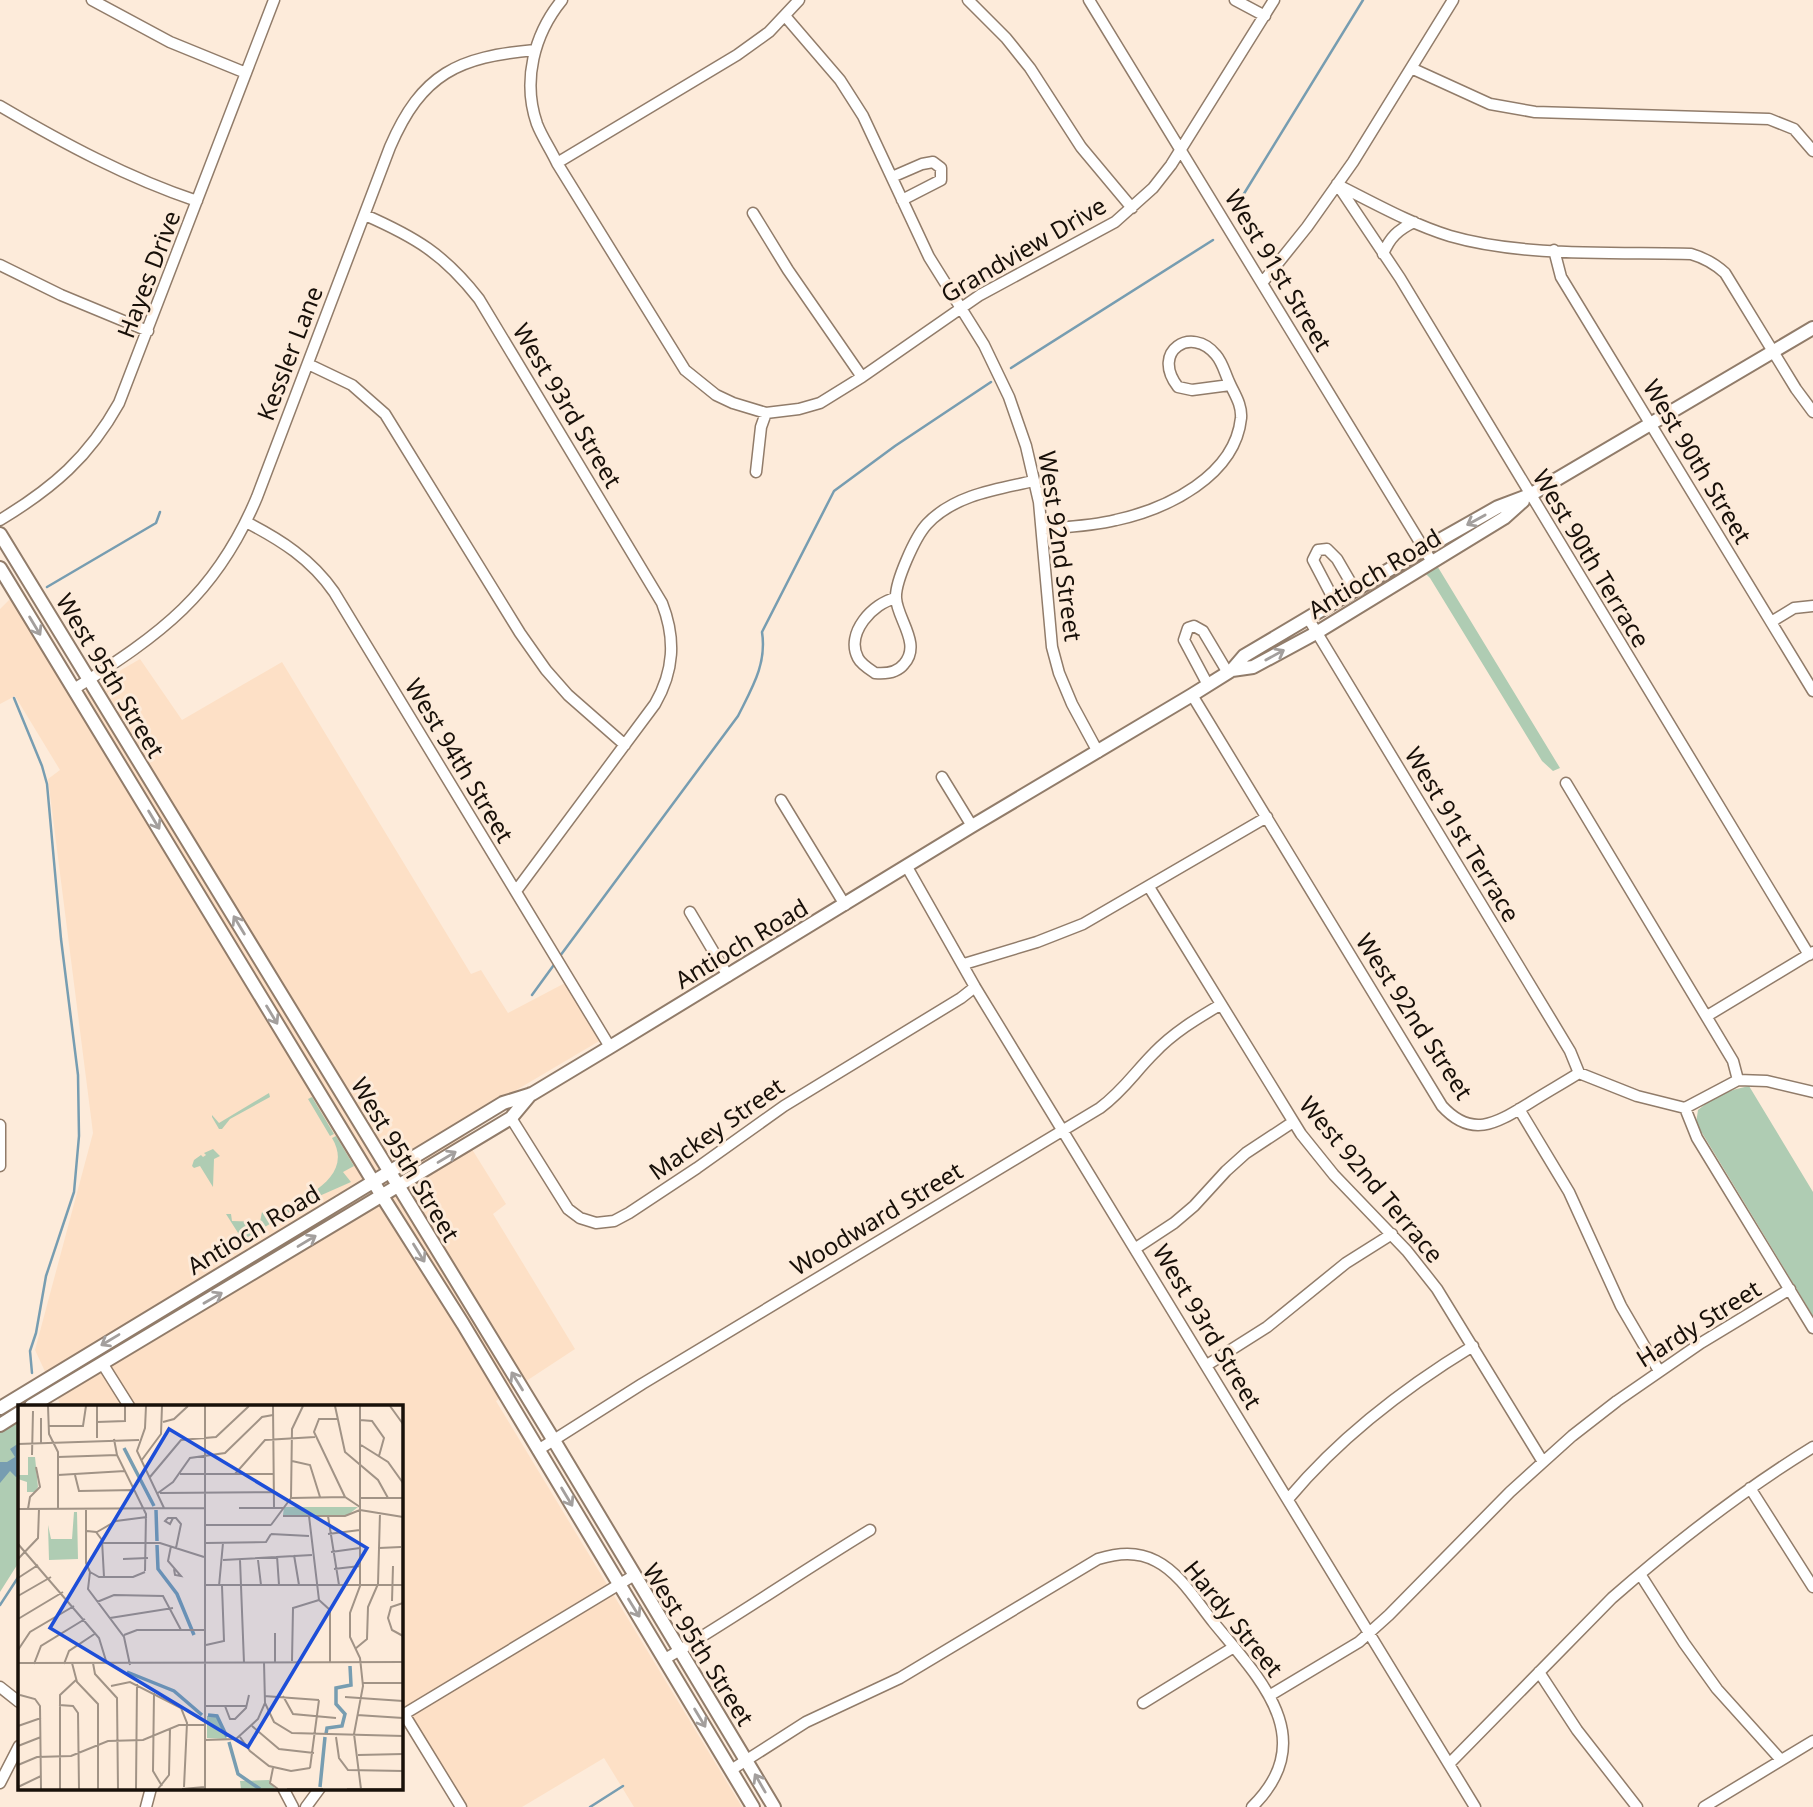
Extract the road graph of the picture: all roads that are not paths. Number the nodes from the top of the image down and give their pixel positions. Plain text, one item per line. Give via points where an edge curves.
1 (92, 0) edge
2 (274, 0) edge
3 (562, 0) edge
4 (799, 0) edge
5 (968, 0) edge
6 (1089, 0) edge
7 (1235, 0) edge
8 (1275, 0) edge
9 (1453, 0) edge
10 (785, 16) junction
11 (1265, 16) junction
12 (536, 50) junction
13 (1411, 68) junction
14 (246, 73) junction
15 (0, 106) edge
16 (1181, 150) junction
17 (1813, 152) edge
18 (557, 163) junction
19 (892, 177) junction
20 (1337, 184) junction
21 (902, 200) junction
22 (197, 201) junction
23 (1132, 208) junction
24 (753, 213) dead end
25 (365, 215) junction
26 (1413, 222) junction
27 (1554, 250) junction
28 (1383, 254) junction
29 (0, 265) edge
30 (1262, 283) junction
31 (960, 307) junction
32 (1813, 328) edge
33 (148, 331) junction
34 (1773, 352) junction
35 (308, 364) junction
36 (862, 377) junction
37 (1230, 385) junction
38 (1813, 412) edge
39 (766, 413) junction
40 (1651, 425) junction
41 (756, 472) dead end
42 (1034, 481) junction
43 (1530, 495) junction
44 (0, 520) edge
45 (246, 522) junction
46 (1042, 529) junction
47 (0, 534) edge
48 (1424, 549) junction
49 (1432, 562) junction
50 (0, 568) edge
51 (1355, 590) junction
52 (896, 598) junction
53 (1335, 603) junction
54 (1813, 606) edge
55 (1308, 618) junction
56 (1771, 622) junction
57 (1316, 633) junction
58 (1230, 671) junction
59 (89, 680) junction
60 (1208, 685) junction
61 (74, 689) junction
62 (1813, 691) edge
63 (1192, 695) junction
64 (625, 745) junction
65 (1097, 752) junction
66 (942, 777) dead end
67 (1566, 783) dead end
68 (781, 800) dead end
69 (1267, 817) junction
70 (972, 826) junction
71 (906, 867) junction
72 (1149, 887) junction
73 (516, 891) junction
74 (845, 905) junction
75 (690, 912) dead end
76 (1811, 953) edge
77 (964, 964) junction
78 (727, 976) junction
79 (975, 987) junction
80 (1220, 1005) junction
81 (1707, 1016) junction
82 (610, 1047) junction
83 (1579, 1073) junction
84 (1738, 1080) junction
85 (1813, 1092) edge
86 (532, 1094) junction
87 (1685, 1108) junction
88 (1519, 1109) junction
89 (511, 1118) junction
90 (1293, 1122) junction
91 (0, 1125) edge
92 (1064, 1129) junction
93 (0, 1166) edge
94 (389, 1172) junction
95 (373, 1181) junction
96 (398, 1186) junction
97 (382, 1196) junction
98 (1392, 1234) junction
99 (1136, 1248) junction
100 (1790, 1289) junction
101 (1813, 1328) edge
102 (1473, 1346) junction
103 (102, 1363) junction
104 (1207, 1365) junction
105 (1659, 1371) junction
106 (33, 1405) edge
107 (128, 1405) edge
108 (0, 1408) edge
109 (18, 1414) edge
110 (0, 1425) edge
111 (553, 1439) junction
112 (1813, 1447) edge
113 (538, 1450) junction
114 (1543, 1462) junction
115 (1750, 1488) junction
116 (1289, 1498) junction
117 (870, 1530) dead end
118 (1640, 1574) junction
119 (633, 1576) junction
120 (620, 1584) junction
121 (1813, 1587) edge
122 (1369, 1633) junction
123 (1234, 1647) junction
124 (679, 1651) junction
125 (664, 1659) junction
126 (1539, 1672) junction
127 (0, 1687) edge
128 (1269, 1696) junction
129 (18, 1701) edge
130 (1143, 1703) dead end
131 (403, 1715) edge
132 (1813, 1741) edge
133 (18, 1748) edge
134 (746, 1760) junction
135 (1781, 1760) junction
136 (1449, 1764) junction
137 (731, 1770) junction
138 (0, 1783) edge
139 (150, 1790) edge
140 (284, 1790) edge
141 (319, 1790) edge
142 (146, 1807) edge
143 (293, 1807) edge
144 (306, 1807) edge
145 (461, 1807) edge
146 (753, 1807) edge
147 (774, 1807) edge
148 (1252, 1807) edge
149 (1475, 1807) edge
150 (1637, 1807) edge
151 (1704, 1807) edge

1 - 14 street via 170,42
2 - 14 street, Hayes Drive
3 - 12 street via 545,24
4 - 10 street
5 - 23 street via 1006,37 1081,147
6 - 16 street, West 91st Street
7 - 11 street
8 - 11 street, Grandview Drive
9 - 13 street
10 - 18 street via 737,55
10 - 19 street, West 92nd Street via 846,89
11 - 16 street, Grandview Drive
12 - 18 street via 530,81 532,106
12 - 25 street, Kessler Lane via 478,58 456,67 425,90 402,121
13 - 17 street via 1490,104 1524,110 1769,120 1794,129
13 - 20 street
14 - 22 street, Hayes Drive
15 - 22 street via 83,152
16 - 23 street, Grandview Drive
16 - 30 street, West 91st Street
18 - 39 street via 685,369 716,395
19 - 21 street, West 92nd Street
19 - 21 street via 933,162 942,168 941,180
20 - 26 street
20 - 28 street, West 90th Terrace
20 - 30 street
21 - 31 street, West 92nd Street
22 - 33 street, Hayes Drive
23 - 31 street, Grandview Drive via 1091,236
24 - 36 street
25 - 35 street, Kessler Lane
25 - 64 street, West 93rd Street via 440,256 479,299 662,603 670,628 671,665 655,704
26 - 27 street via 1475,242
26 - 28 street via 1398,230
27 - 34 street via 1702,257 1725,273
27 - 40 street, West 90th Street via 1561,276
28 - 43 street, West 90th Terrace
29 - 33 street
30 - 48 street, West 91st Street
31 - 36 street, Grandview Drive
31 - 42 street, West 92nd Street via 1009,397
32 - 34 main road, Antioch Road
33 - 44 street, Hayes Drive via 119,403 90,448 53,485
34 - 38 street
34 - 40 main road, Antioch Road
35 - 45 street, Kessler Lane
35 - 64 street via 352,385 385,414 546,670
36 - 39 street, Grandview Drive via 820,403
37 - 37 street via 1215,353 1202,344 1192,341 1171,353 1167,363 1178,387 1192,390
37 - 46 street via 1241,408 1238,433 1229,454 1207,477 1145,512
39 - 41 street
40 - 43 main road, Antioch Road
40 - 56 street, West 90th Street
42 - 46 street, West 92nd Street
42 - 52 street via 979,494 940,512 907,556
43 -> 48 main road, Antioch Road
43 - 49 main road, Antioch Road via 1504,518
43 - 76 street, West 90th Terrace
45 - 59 street, Kessler Lane via 190,604 138,649
45 - 73 street, West 94th Street via 286,544 324,578
46 - 65 street, West 92nd Street via 1052,647 1072,704
47 - 59 main road, West 95th Street
48 - 49 street, West 91st Street
48 - 51 main road, Antioch Road
49 - 57 main road, Antioch Road
50 -> 61 main road, West 95th Street
51 - 53 main road, Antioch Road
51 - 53 street, Antioch Road via 1327,548 1318,550 1313,560
52 - 52 street via 911,653 900,669 875,673 858,659 857,629 885,600
53 - 55 main road, Antioch Road
54 - 56 street via 1794,608
55 - 57 street, West 91st Terrace
55 - 58 main road, Antioch Road via 1244,656
56 - 62 street, West 90th Street
58 -> 57 main road, Antioch Road via 1253,667
57 - 83 street, West 91st Terrace via 1570,1051
58 - 60 main road, Antioch Road
58 - 60 street via 1203,631 1188,628 1184,640
59 - 61 street, Kessler Lane
94 -> 59 main road, West 95th Street
60 - 63 main road, Antioch Road
61 -> 95 main road, West 95th Street
63 - 65 main road, Antioch Road
63 - 69 street, West 92nd Street
64 - 73 street
65 - 70 main road, Antioch Road
66 - 70 street
67 - 81 street
68 - 74 street
69 - 72 street
69 - 88 street, West 92nd Street via 1442,1106 1461,1122 1477,1126 1500,1121
70 - 71 main road, Antioch Road
71 - 74 main road, Antioch Road
71 - 77 street, West 93rd Street
72 - 77 street via 1059,934
72 - 80 street, West 92nd Terrace
73 - 82 street, West 94th Street
74 - 78 main road, Antioch Road
75 - 78 street
76 - 81 street
77 - 79 street, West 93rd Street
78 - 82 main road, Antioch Road
79 - 89 street, Mackey Street via 784,1106 614,1221 596,1223 568,1209
79 - 92 street, West 93rd Street
80 - 90 street, West 92nd Terrace
80 - 92 street, Woodward Street via 1172,1035 1113,1098
81 - 84 street via 1733,1061
82 - 86 main road, Antioch Road
83 - 87 street via 1637,1096
83 - 88 street
84 - 85 street via 1767,1081
84 - 87 street
86 - 89 main road, Antioch Road
86 - 94 main road, Antioch Road via 503,1103
87 - 100 street via 1698,1138
88 - 105 street via 1569,1192 1622,1306
96 -> 89 main road, Antioch Road
90 - 98 street, West 92nd Terrace via 1334,1175
90 - 99 street via 1246,1153 1194,1206
91 - 93 street
92 - 99 street, West 93rd Street
92 - 111 street, Woodward Street
94 - 95 main road, Antioch Road
94 - 96 main road, West 95th Street
95 - 97 main road, West 95th Street
95 -> 108 main road, Antioch Road
96 - 97 main road, Antioch Road
111 -> 96 main road, West 95th Street
103 -> 97 main road, Antioch Road
97 -> 113 main road, West 95th Street
98 - 102 street, West 92nd Terrace via 1437,1289
98 - 104 street via 1346,1262 1267,1327
99 - 104 street, West 93rd Street
100 - 101 street
100 - 105 street, Hardy Street
102 - 114 street, West 92nd Terrace
102 - 116 street via 1392,1399 1340,1444
103 - 106 main road, Antioch Road
103 - 107 street
104 - 116 street, West 93rd Street
105 - 114 street, Hardy Street
109 - 110 main road
111 - 113 street, Woodward Street
111 - 119 main road, West 95th Street
112 - 115 street
113 -> 120 main road, West 95th Street
114 - 122 street, Hardy Street
115 - 118 street
115 - 121 street
116 - 122 street, West 93rd Street
117 - 124 street
118 - 126 street
118 - 135 street via 1717,1689
119 - 120 street
119 - 124 main road, West 95th Street
120 -> 125 main road, West 95th Street
120 - 131 street
122 - 128 street, Hardy Street
122 - 136 street, West 93rd Street
123 - 128 street, Hardy Street
123 - 130 street
123 - 134 street, Hardy Street via 1165,1567 1145,1556 1112,1555 1069,1575 900,1678 806,1722
124 - 125 street
124 - 134 main road, West 95th Street
125 -> 137 main road, West 95th Street
126 - 136 street
126 - 150 street
127 - 129 street
128 - 148 street via 1279,1712 1281,1754 1269,1786
131 - 145 street
132 - 135 street
133 - 138 street
134 - 137 street, Hardy Street
147 -> 134 main road, West 95th Street
135 - 151 street
136 - 149 street, West 93rd Street
137 - 146 main road, West 95th Street
139 - 142 street
140 - 143 street
141 - 144 street

